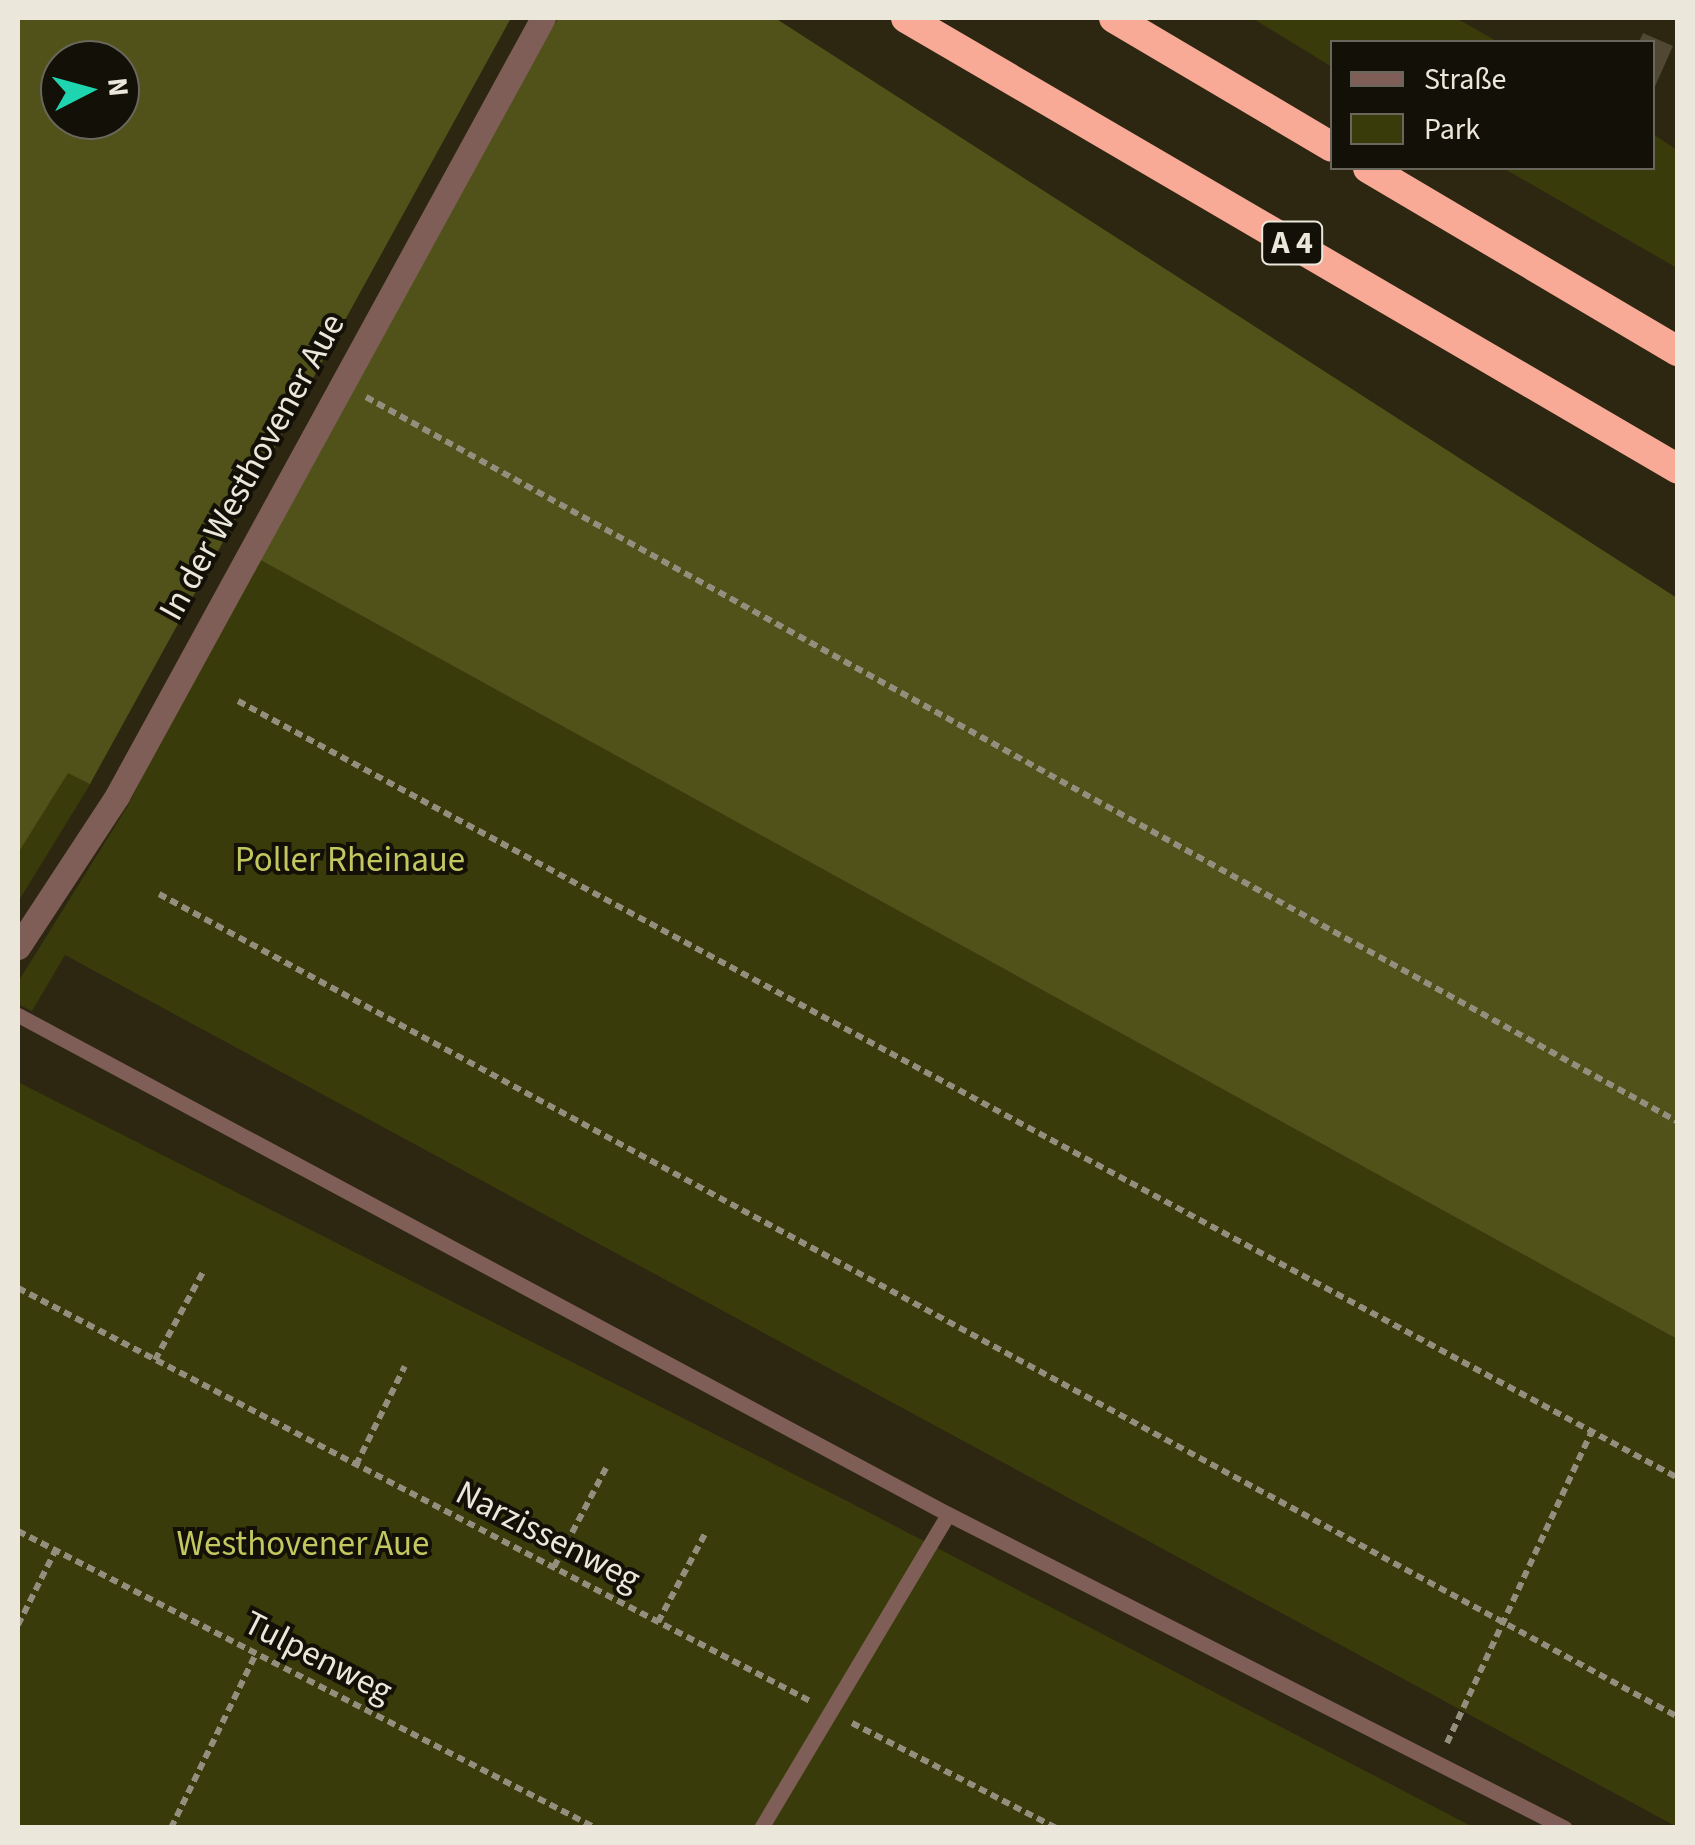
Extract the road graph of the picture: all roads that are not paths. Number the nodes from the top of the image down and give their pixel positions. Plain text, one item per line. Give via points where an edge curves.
1 (542, 18) edge
2 (906, 18) edge
3 (1114, 18) edge
4 (1330, 145) edge
5 (1371, 170) edge
6 (1678, 351) edge
7 (1678, 469) edge
8 (18, 947) edge
9 (18, 1015) edge
10 (948, 1514) junction
11 (761, 1828) edge
12 (1565, 1828) edge

1 - 8 street, In der Westhovener Aue via 116,796
2 - 7 highway, A 4
3 - 4 highway
5 - 6 highway
9 - 10 lane
10 - 11 lane
10 - 12 lane via 1441,1757

